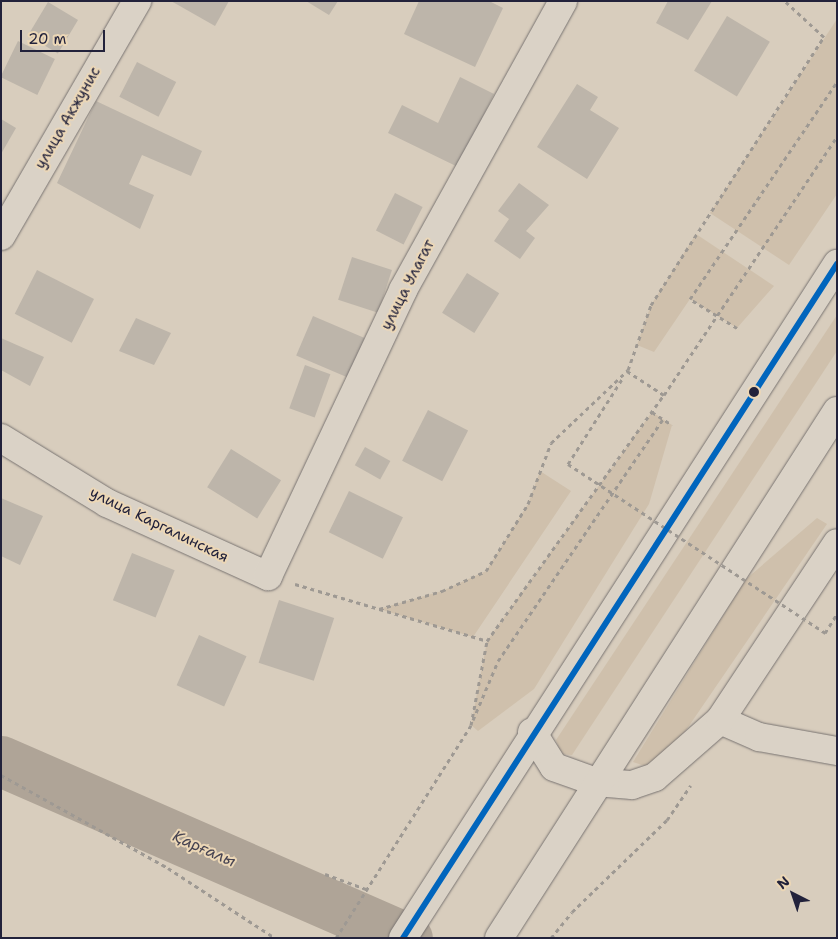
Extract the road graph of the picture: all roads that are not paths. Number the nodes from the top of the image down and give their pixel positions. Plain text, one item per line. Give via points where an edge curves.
1 (137, 1) edge
2 (563, 1) edge
3 (1, 236) edge
4 (837, 264) edge
5 (837, 411) edge
6 (1, 438) edge
7 (837, 542) edge
8 (268, 576) joint
9 (720, 720) junction
10 (532, 732) junction
11 (837, 751) edge
12 (596, 782) junction
13 (500, 936) edge
14 (403, 938) edge

1 - 3 street, улица Акжунис
2 - 8 street, улица Улагат via 403,290
4 - 10 street
5 - 12 street
6 - 8 street, улица Каргалинская via 108,503
7 - 9 street
9 - 11 street via 759,737
9 - 12 street via 655,777 632,785
10 - 12 street via 554,767
10 - 14 street
12 - 13 street

